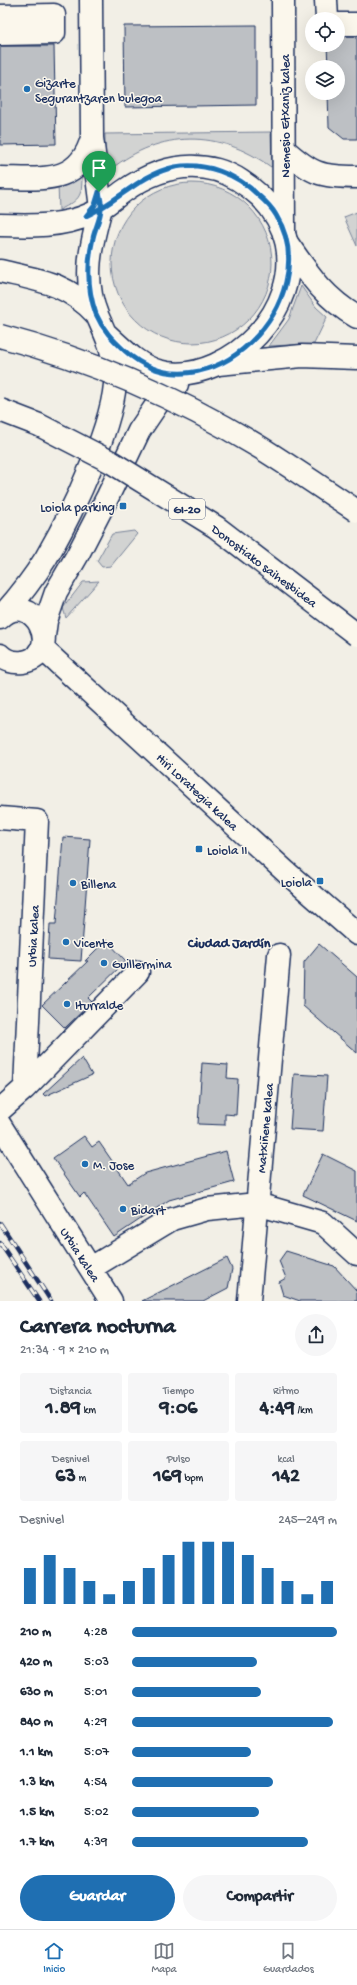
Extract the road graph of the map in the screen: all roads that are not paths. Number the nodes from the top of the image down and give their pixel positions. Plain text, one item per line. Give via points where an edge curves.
1 (91, 0) edge
2 (283, 0) edge
3 (326, 0) edge
4 (327, 12) edge
5 (0, 16) edge
6 (345, 24) edge
7 (357, 24) edge
8 (0, 34) edge
9 (92, 138) junction
10 (285, 150) junction
11 (357, 177) edge
12 (0, 178) edge
13 (96, 205) junction
14 (0, 224) edge
15 (286, 238) junction
16 (0, 271) edge
17 (96, 314) junction
18 (357, 317) edge
19 (106, 334) junction
20 (0, 336) edge
21 (357, 358) edge
22 (218, 364) junction
23 (192, 373) junction
24 (0, 410) edge
25 (357, 511) edge
26 (1, 617) edge
27 (357, 635) edge
28 (41, 644) junction
29 (6, 662) edge
30 (0, 818) edge
31 (357, 934) edge
32 (279, 954) dead end
33 (138, 972) dead end
34 (25, 1088) junction
35 (0, 1110) edge
36 (0, 1125) edge
37 (257, 1204) junction
38 (357, 1254) edge
39 (91, 1268) junction
40 (111, 1301) edge
41 (250, 1301) edge

1 - 9 main road
2 - 10 main road, Nemesio Etxaniz kalea
3 - 4 main road
5 - 8 main road via 54,15 54,33
6 - 7 main road
9 - 12 main road via 85,156 64,174 55,177
9 - 13 main road
10 - 11 main road via 302,166 321,175
10 - 15 main road, Nemesio Etxaniz kalea
13 - 14 main road via 62,223
13 - 15 main road via 158,173 175,167 196,166 238,178 251,188 276,215
13 - 17 main road via 88,270 90,293
15 - 18 main road via 321,290 341,308
15 - 22 main road via 289,261 287,277 282,298 272,318 245,348
16 - 17 main road via 61,287 86,303
17 - 19 main road
19 - 23 main road via 137,361 158,371
19 - 26 main road via 114,358 115,383 111,408 100,441 85,479 46,558 27,587
20 - 25 main road, bridge via 39,346 130,381 260,448
21 - 22 main road via 302,356
22 - 23 main road
23 - 28 main road via 162,397 139,431 108,496 56,592
24 - 27 main road, Donostiako saihesbidea / GI-20, bridge via 38,425 111,462 216,527
26 - 28 main road via 16,610 32,614 42,628
28 - 29 main road via 33,658
28 - 31 main road, Hiri Lorategia kalea via 44,650
30 - 34 main road, Urbia kalea via 37,821
32 - 37 main road, Matxiñene kalea
33 - 34 main road
34 - 35 main road
36 - 39 main road, Urbia kalea
37 - 38 main road via 323,1223
37 - 39 main road via 207,1209 172,1219
37 - 41 main road, Matxiñene kalea
39 - 40 main road, Urbia kalea

